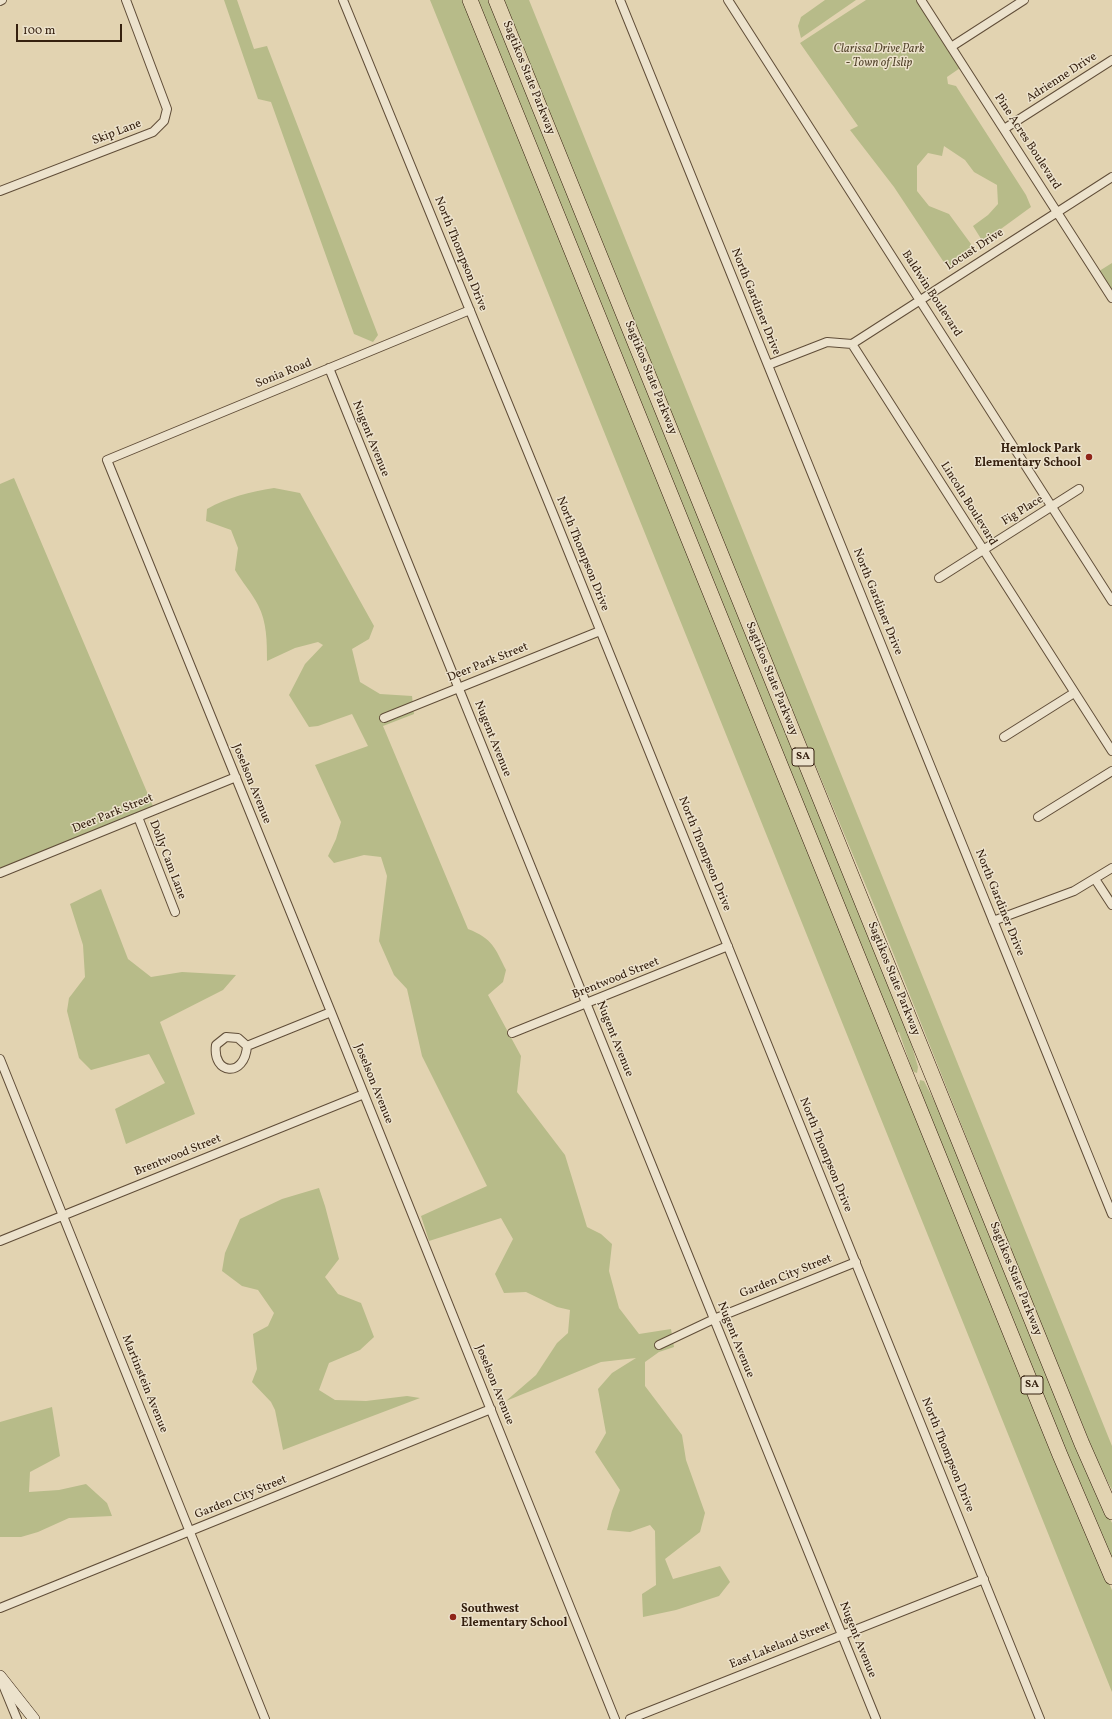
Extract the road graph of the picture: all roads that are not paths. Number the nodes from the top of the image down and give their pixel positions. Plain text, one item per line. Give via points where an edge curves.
1 (126, 0) edge
2 (343, 0) edge
3 (470, 0) edge
4 (496, 0) edge
5 (620, 0) edge
6 (728, 0) edge
7 (921, 0) edge
8 (1024, 0) edge
9 (951, 47) junction
10 (1112, 60) edge
11 (1004, 129) junction
12 (1112, 177) edge
13 (0, 191) edge
14 (1057, 212) junction
15 (1112, 298) edge
16 (920, 299) junction
17 (470, 310) junction
18 (852, 344) junction
19 (768, 365) junction
20 (329, 368) junction
21 (107, 460) joint
22 (1079, 489) dead end
23 (1052, 506) junction
24 (983, 550) junction
25 (939, 578) dead end
26 (1112, 601) edge
27 (600, 631) junction
28 (458, 688) junction
29 (1074, 693) junction
30 (384, 718) dead end
31 (1004, 737) dead end
32 (1112, 751) edge
33 (1112, 771) edge
34 (236, 777) junction
35 (138, 817) junction
36 (1038, 817) dead end
37 (1112, 868) edge
38 (0, 872) edge
39 (1095, 878) junction
40 (1112, 905) edge
41 (175, 912) dead end
42 (993, 921) junction
43 (728, 946) junction
44 (586, 1003) junction
45 (331, 1012) junction
46 (512, 1033) dead end
47 (247, 1046) junction
48 (0, 1059) edge
49 (364, 1094) junction
50 (1112, 1214) edge
51 (63, 1215) junction
52 (0, 1241) edge
53 (856, 1262) junction
54 (714, 1319) junction
55 (659, 1345) dead end
56 (491, 1409) junction
57 (1060, 1455) junction
58 (1112, 1512) edge
59 (190, 1531) junction
60 (1112, 1566) edge
61 (1112, 1577) edge
62 (984, 1579) junction
63 (0, 1608) edge
64 (841, 1634) junction
65 (0, 1676) edge
66 (17, 1719) edge
67 (34, 1719) edge
68 (265, 1719) edge
69 (615, 1719) edge
70 (630, 1719) edge
71 (876, 1719) edge
72 (1040, 1719) edge

1 - 13 street, Skip Lane via 167,109 164,121 153,132
2 - 17 street, North Thompson Drive
3 - 57 highway, Sagtikos State Parkway / SA
4 - 58 highway, Sagtikos State Parkway / SA
5 - 19 street, North Gardiner Drive
6 - 16 street, Baldwin Boulevard
7 - 9 street, Pine Acres Boulevard
8 - 9 street
9 - 11 street, Pine Acres Boulevard
10 - 11 street, Adrienne Drive
11 - 14 street, Pine Acres Boulevard
12 - 14 street, Locust Drive
14 - 15 street, Pine Acres Boulevard
14 - 16 street, Locust Drive
16 - 18 street, Locust Drive
16 - 23 street, Baldwin Boulevard
17 - 20 street, Sonia Road
17 - 27 street, North Thompson Drive
18 - 19 street via 827,342
18 - 24 street, Lincoln Boulevard
19 - 42 street, North Gardiner Drive
20 - 21 street, Sonia Road
20 - 28 street, Nugent Avenue
21 - 34 street, Joselson Avenue
22 - 23 street, Fig Place
23 - 24 street, Fig Place
23 - 26 street, Baldwin Boulevard
24 - 25 street, Fig Place
24 - 29 street, Lincoln Boulevard
27 - 28 street, Deer Park Street
27 - 43 street, North Thompson Drive
28 - 30 street, Deer Park Street
28 - 44 street, Nugent Avenue
29 - 31 street
29 - 32 street, Lincoln Boulevard
33 - 36 street
34 - 35 street, Deer Park Street
34 - 45 street, Joselson Avenue
35 - 38 street, Deer Park Street
35 - 41 street, Dolly Cam Lane
37 - 39 street
39 - 40 street
39 - 42 street via 1074,891
42 - 50 street, North Gardiner Drive
43 - 44 street, Brentwood Street
43 - 53 street, North Thompson Drive
44 - 46 street, Brentwood Street
44 - 54 street, Nugent Avenue
45 - 47 street
45 - 49 street, Joselson Avenue
47 - 47 street via 238,1038 226,1037 216,1045 215,1058 219,1064 226,1067 237,1067 243,1062
48 - 51 street, Martinstein Avenue
49 - 51 street, Brentwood Street
49 - 56 street, Joselson Avenue
51 - 52 street, Brentwood Street
51 - 59 street, Martinstein Avenue
53 - 54 street, Garden City Street
53 - 62 street, North Thompson Drive
54 - 55 street, Garden City Street
54 - 64 street, Nugent Avenue
56 - 59 street, Garden City Street
56 - 69 street, Joselson Avenue
57 - 60 highway
57 - 61 highway
59 - 63 street, Garden City Street
59 - 68 street, Martinstein Avenue
62 - 64 street, East Lakeland Street
62 - 72 street, North Thompson Drive
64 - 70 street, East Lakeland Street
64 - 71 street, Nugent Avenue
65 - 66 street
65 - 67 street

